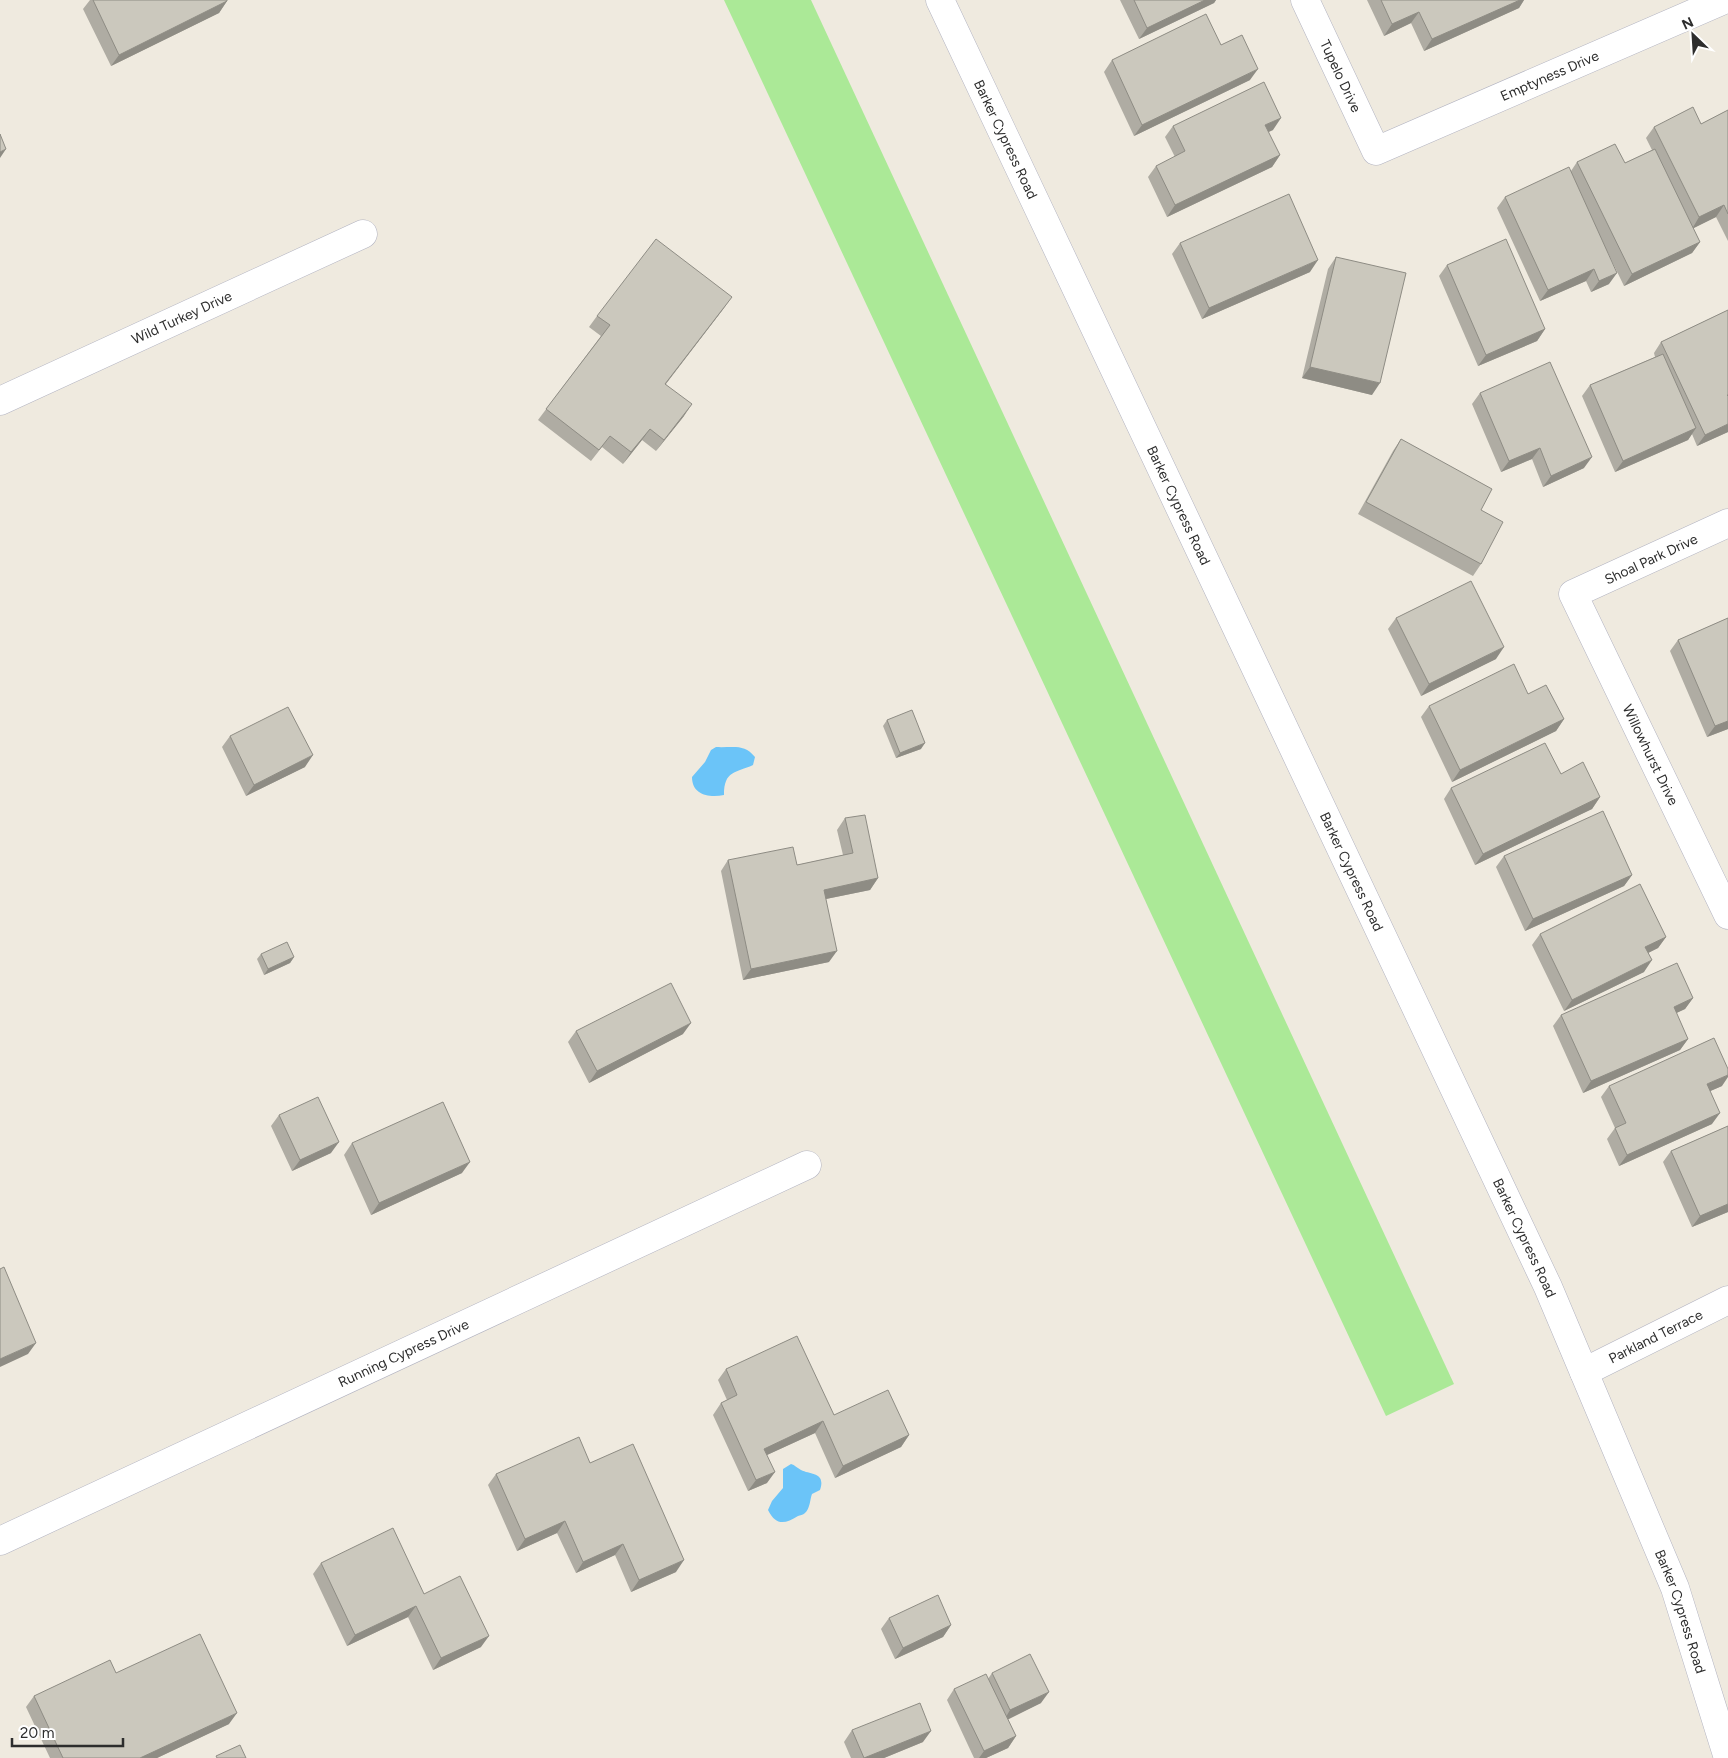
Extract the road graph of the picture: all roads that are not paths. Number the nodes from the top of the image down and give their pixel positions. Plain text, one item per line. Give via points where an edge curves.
1 (940, 0) edge
2 (1305, 0) edge
3 (1724, 0) edge
4 (1376, 151) joint
5 (363, 234) dead end
6 (0, 401) edge
7 (1728, 524) edge
8 (1573, 594) joint
9 (1728, 915) edge
10 (807, 1165) dead end
11 (1728, 1300) edge
12 (1584, 1372) junction
13 (0, 1540) edge
14 (1728, 1758) edge

1 - 12 street, Barker Cypress Road via 1548,1287
2 - 4 street, Tupelo Drive
3 - 4 street, Emptyness Drive
5 - 6 street, Wild Turkey Drive
7 - 8 street, Shoal Park Drive
8 - 9 street, Willowhurst Drive
10 - 13 street, Running Cypress Drive
11 - 12 street, Parkland Terrace
12 - 14 street, Barker Cypress Road via 1675,1588

